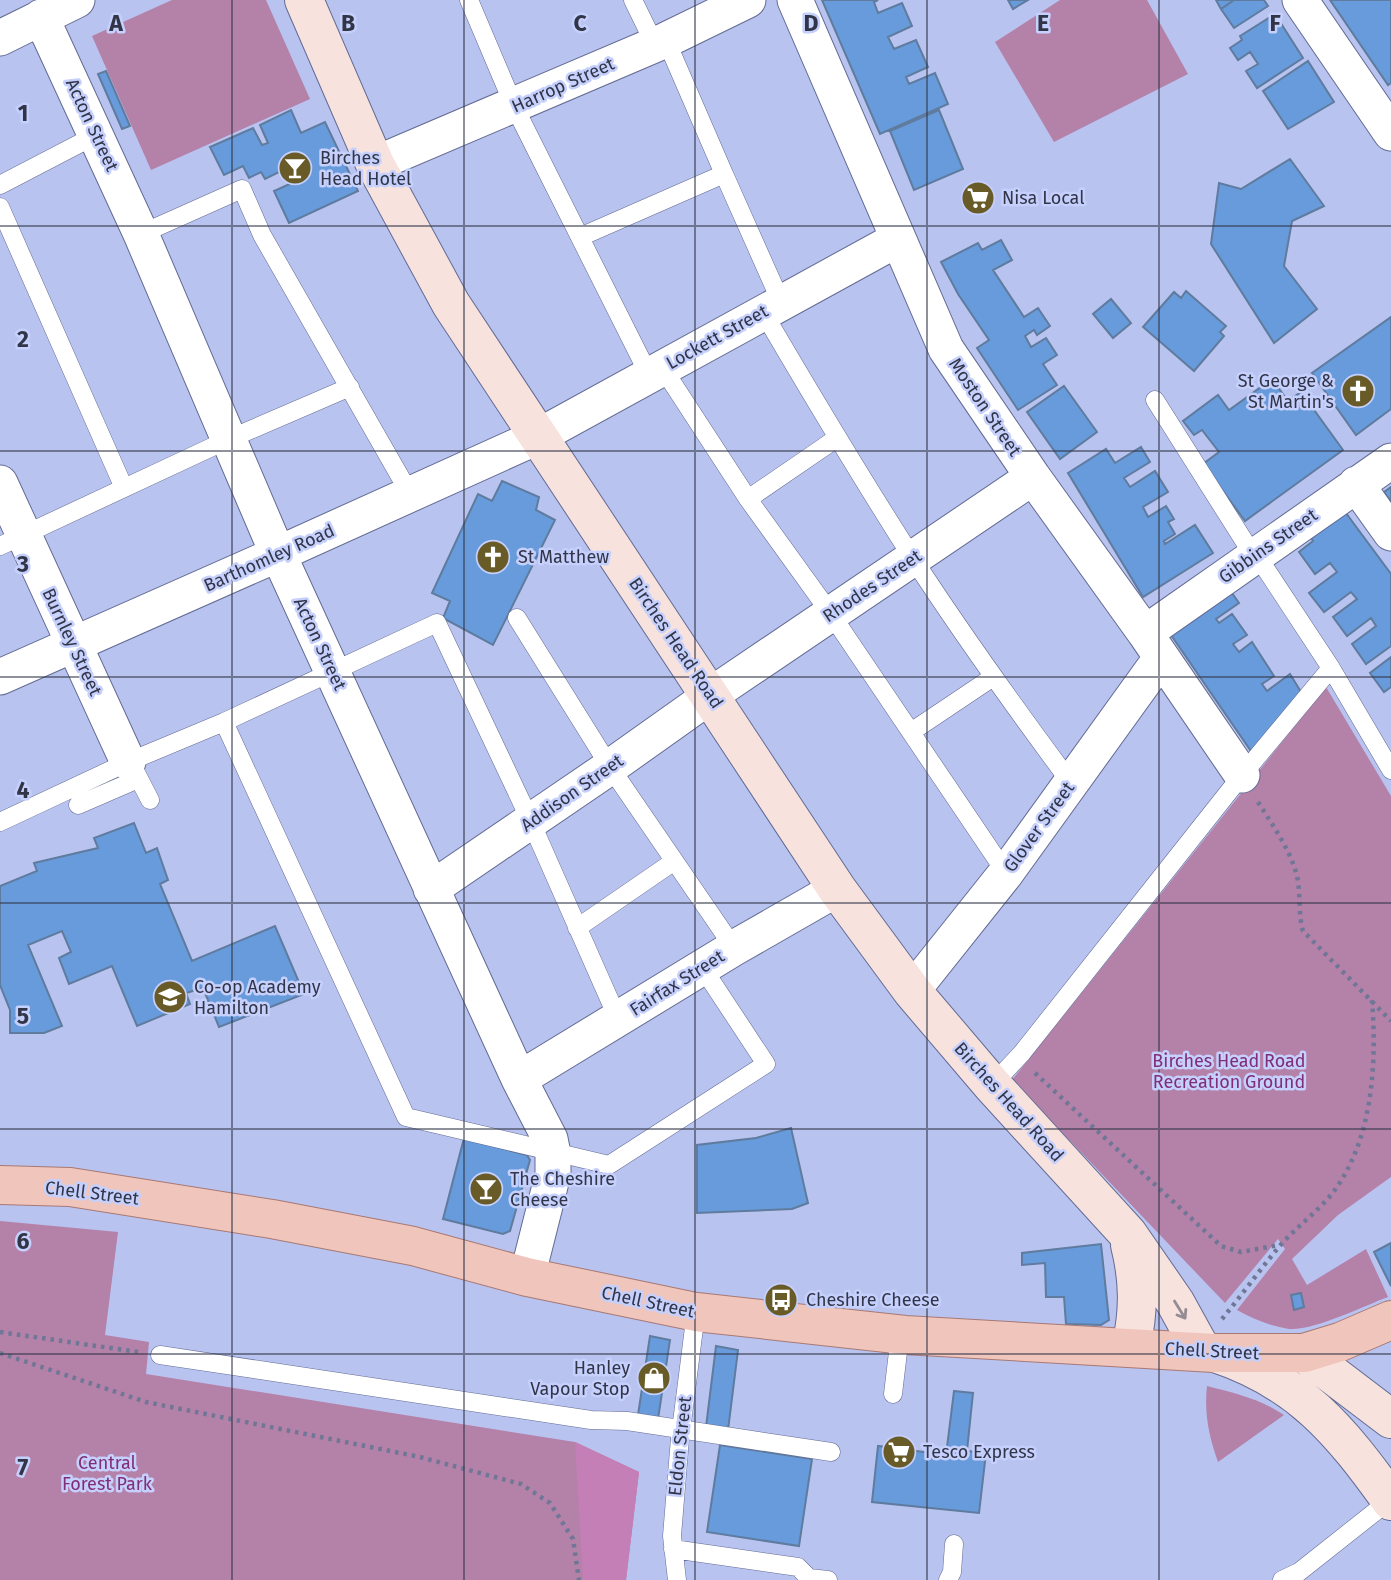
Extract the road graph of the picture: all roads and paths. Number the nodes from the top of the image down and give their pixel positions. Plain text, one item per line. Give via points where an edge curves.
1 (77, 0) edge
2 (304, 0) edge
3 (469, 0) edge
4 (633, 0) edge
5 (748, 0) edge
6 (795, 0) edge
7 (1300, 0) edge
8 (41, 17) junction
9 (0, 38) edge
10 (660, 42) junction
11 (514, 106) junction
12 (1391, 133) edge
13 (96, 135) junction
14 (374, 164) junction
15 (724, 174) junction
16 (0, 185) edge
17 (0, 207) edge
18 (141, 234) junction
19 (580, 237) junction
20 (898, 239) junction
21 (772, 307) junction
22 (656, 371) junction
23 (350, 387) junction
24 (1155, 400) dead end
25 (537, 437) junction
26 (837, 438) junction
27 (228, 440) junction
28 (1391, 460) edge
29 (1032, 477) junction
30 (0, 484) edge
31 (1356, 484) junction
32 (124, 488) junction
33 (410, 494) junction
34 (748, 499) junction
35 (1391, 533) edge
36 (12, 540) edge
37 (278, 554) junction
38 (1255, 554) junction
39 (913, 559) junction
40 (831, 614) junction
41 (517, 618) dead end
42 (72, 643) junction
43 (1153, 645) junction
44 (1331, 668) junction
45 (333, 671) junction
46 (0, 677) edge
47 (993, 677) junction
48 (711, 695) junction
49 (224, 722) junction
50 (911, 732) junction
51 (610, 767) junction
52 (1391, 770) edge
53 (133, 771) junction
54 (1242, 775) junction
55 (1071, 783) junction
56 (150, 800) dead end
57 (78, 805) dead end
58 (0, 822) edge
59 (531, 822) junction
60 (673, 862) junction
61 (1006, 873) junction
62 (431, 889) junction
63 (837, 889) junction
64 (578, 928) junction
65 (734, 948) junction
66 (702, 967) junction
67 (912, 990) junction
68 (1372, 1000) junction
69 (618, 1019) junction
70 (1391, 1021) edge
71 (1018, 1056) junction
72 (519, 1079) junction
73 (992, 1085) junction
74 (553, 1154) junction
75 (0, 1185) edge
76 (1128, 1234) junction
77 (1280, 1245) junction
78 (527, 1276) junction
79 (696, 1312) junction
80 (1213, 1312) dead end
81 (1391, 1320) edge
82 (0, 1332) edge
83 (900, 1335) junction
84 (1216, 1337) junction
85 (1132, 1346) junction
86 (0, 1353) edge
87 (160, 1355) joint
88 (1318, 1364) junction
89 (893, 1394) dead end
90 (1391, 1419) edge
91 (681, 1429) junction
92 (1339, 1434) junction
93 (831, 1452) dead end
94 (1391, 1500) edge
95 (954, 1544) dead end
96 (673, 1549) junction
97 (579, 1580) edge
98 (677, 1580) edge
99 (828, 1580) edge
100 (948, 1580) edge
101 (1282, 1580) edge

1 - 8 street
2 - 14 street, Birches Head Road
3 - 11 lane
4 - 10 lane
5 - 10 street, Harrop Street
6 - 20 street, Moston Street
7 - 12 street
8 - 9 street
8 - 13 street, Acton Street
10 - 11 street, Harrop Street
10 - 15 lane
11 - 14 street, Harrop Street
11 - 19 lane
13 - 16 lane
13 - 18 street, Acton Street
14 - 25 street, Birches Head Road via 452,304
15 - 19 lane
15 - 21 lane
17 - 32 lane
18 - 23 lane via 242,189 262,235
18 - 27 street, Acton Street
19 - 22 lane
20 - 21 street, Lockett Street
20 - 29 street, Moston Street via 946,349
21 - 22 street, Lockett Street
21 - 26 lane
22 - 25 street, Lockett Street
22 - 34 lane
23 - 27 lane
23 - 33 lane
24 - 38 lane
25 - 33 street, Barthomley Road
25 - 48 street, Birches Head Road
26 - 34 lane
26 - 39 lane
27 - 32 lane
27 - 37 street, Acton Street
28 - 31 street, Gibbins Street
29 - 39 street, Rhodes Street
29 - 43 street, Moston Street
30 - 36 street, Burnley Street
31 - 35 street
31 - 38 street, Gibbins Street
32 - 36 lane
33 - 37 street, Barthomley Road
34 - 40 lane
36 - 42 street, Burnley Street
37 - 42 street, Barthomley Road
37 - 45 street, Acton Street
38 - 43 street, Gibbins Street
38 - 44 lane
39 - 40 street, Rhodes Street
39 - 47 lane
40 - 48 street, Rhodes Street
40 - 50 lane
41 - 51 lane
42 - 46 street, Barthomley Road
42 - 53 street, Burnley Street
43 - 54 street, Moston Street
43 - 55 street, Glover Street
44 - 52 lane
44 - 54 lane
45 - 49 lane
45 - 59 lane via 436,623
45 - 62 street, Acton Street
47 - 50 lane
47 - 55 lane
48 - 51 street, Addison Street
48 - 63 street, Birches Head Road
49 - 53 lane
49 - 74 lane via 406,1117
50 - 61 lane
51 - 59 street, Addison Street
51 - 60 lane
53 - 56 lane
53 - 57 lane
53 - 58 lane
54 - 68 path via 1290,853 1303,931
54 - 71 lane
55 - 61 street, Glover Street
59 - 62 street, Addison Street
59 - 64 lane
60 - 64 lane
60 - 65 lane
61 - 67 street, Glover Street
62 - 72 street, Acton Street
63 - 65 street, Fairfax Street
63 - 67 street, Birches Head Road
64 - 69 lane
65 - 66 street, Fairfax Street
66 - 69 street, Fairfax Street
66 - 74 lane via 766,1064 609,1165
67 - 73 street, Birches Head Road
68 - 70 path
68 - 77 path via 1373,1072 1354,1154 1332,1194
69 - 72 street, Fairfax Street
71 - 73 lane
71 - 77 path via 1221,1246 1241,1252
72 - 74 street, Acton Street
73 - 76 street, Birches Head Road
74 - 78 street, Acton Street via 553,1174
75 - 78 main road, Chell Street via 69,1187 272,1219 413,1246
76 -> 84 street, Birches Head Road via 1175,1302
76 - 85 street, Birches Head Road via 1139,1293
77 - 84 path
78 - 79 main road, Chell Street
79 - 83 main road, Chell Street
79 - 91 lane, Eldon Street
80 - 84 path
81 - 88 main road, Chell Street via 1346,1339
82 - 87 path
83 - 85 main road, Chell Street
83 - 89 lane
84 - 85 main road, Chell Street
84 - 88 main road, Chell Street
84 - 92 street via 1239,1361 1282,1382
86 - 97 path via 146,1402 420,1457 521,1484 550,1503 573,1539
87 - 91 lane via 591,1420
88 - 90 street
88 - 92 street
91 - 93 lane
91 - 96 lane, Eldon Street
92 - 94 street
94 - 101 lane via 1299,1572
95 - 100 lane
96 - 98 lane, Eldon Street
96 - 99 lane via 798,1567 810,1577

